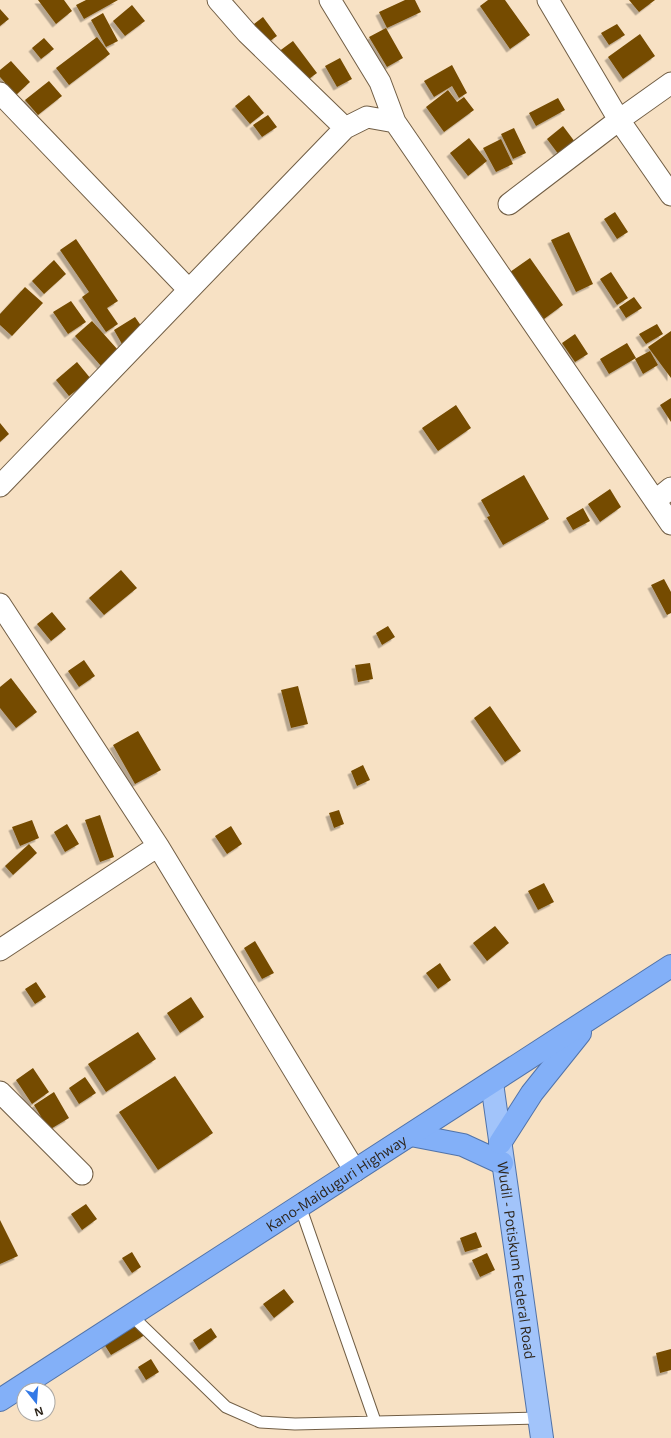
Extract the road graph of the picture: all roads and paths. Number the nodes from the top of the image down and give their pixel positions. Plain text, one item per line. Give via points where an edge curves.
1 (218, 0) edge
2 (330, 0) edge
3 (548, 0) edge
4 (671, 83) edge
5 (0, 93) edge
6 (619, 120) junction
7 (395, 122) junction
8 (345, 128) junction
9 (671, 195) edge
10 (509, 204) dead end
11 (189, 290) junction
12 (0, 486) edge
13 (663, 494) edge
14 (671, 524) edge
15 (0, 604) edge
16 (158, 846) junction
17 (0, 950) edge
18 (671, 966) edge
19 (592, 1018) junction
20 (492, 1083) junction
21 (0, 1092) edge
22 (411, 1135) junction
23 (501, 1153) junction
24 (355, 1171) junction
25 (82, 1174) dead end
26 (300, 1206) junction
27 (131, 1316) junction
28 (0, 1400) edge
29 (375, 1421) junction
30 (541, 1428) edge

1 - 8 street via 247,33
2 - 7 street via 380,82
3 - 6 street
4 - 6 street
5 - 11 street
6 - 9 street
6 - 10 street
7 - 8 street via 367,117
7 - 13 street
8 - 11 street
11 - 12 street
13 - 14 street
15 - 16 street
16 - 17 street
16 - 24 street
18 - 19 highway, Kano-Maiduguri Highway
19 - 20 highway, Kano-Maiduguri Highway
19 - 23 highway via 532,1093
20 - 22 highway, Kano-Maiduguri Highway
20 - 23 main road, Wudil - Potiskum Federal Road
21 - 25 street
22 - 23 highway
22 - 24 highway, Kano-Maiduguri Highway
23 - 30 main road, Wudil - Potiskum Federal Road
24 - 26 highway, Kano-Maiduguri Highway
26 - 27 highway, Kano-Maiduguri Highway
26 - 29 lane
27 - 28 highway, Kano-Maiduguri Highway
27 - 29 lane via 226,1407 260,1422 295,1424
29 - 30 lane

